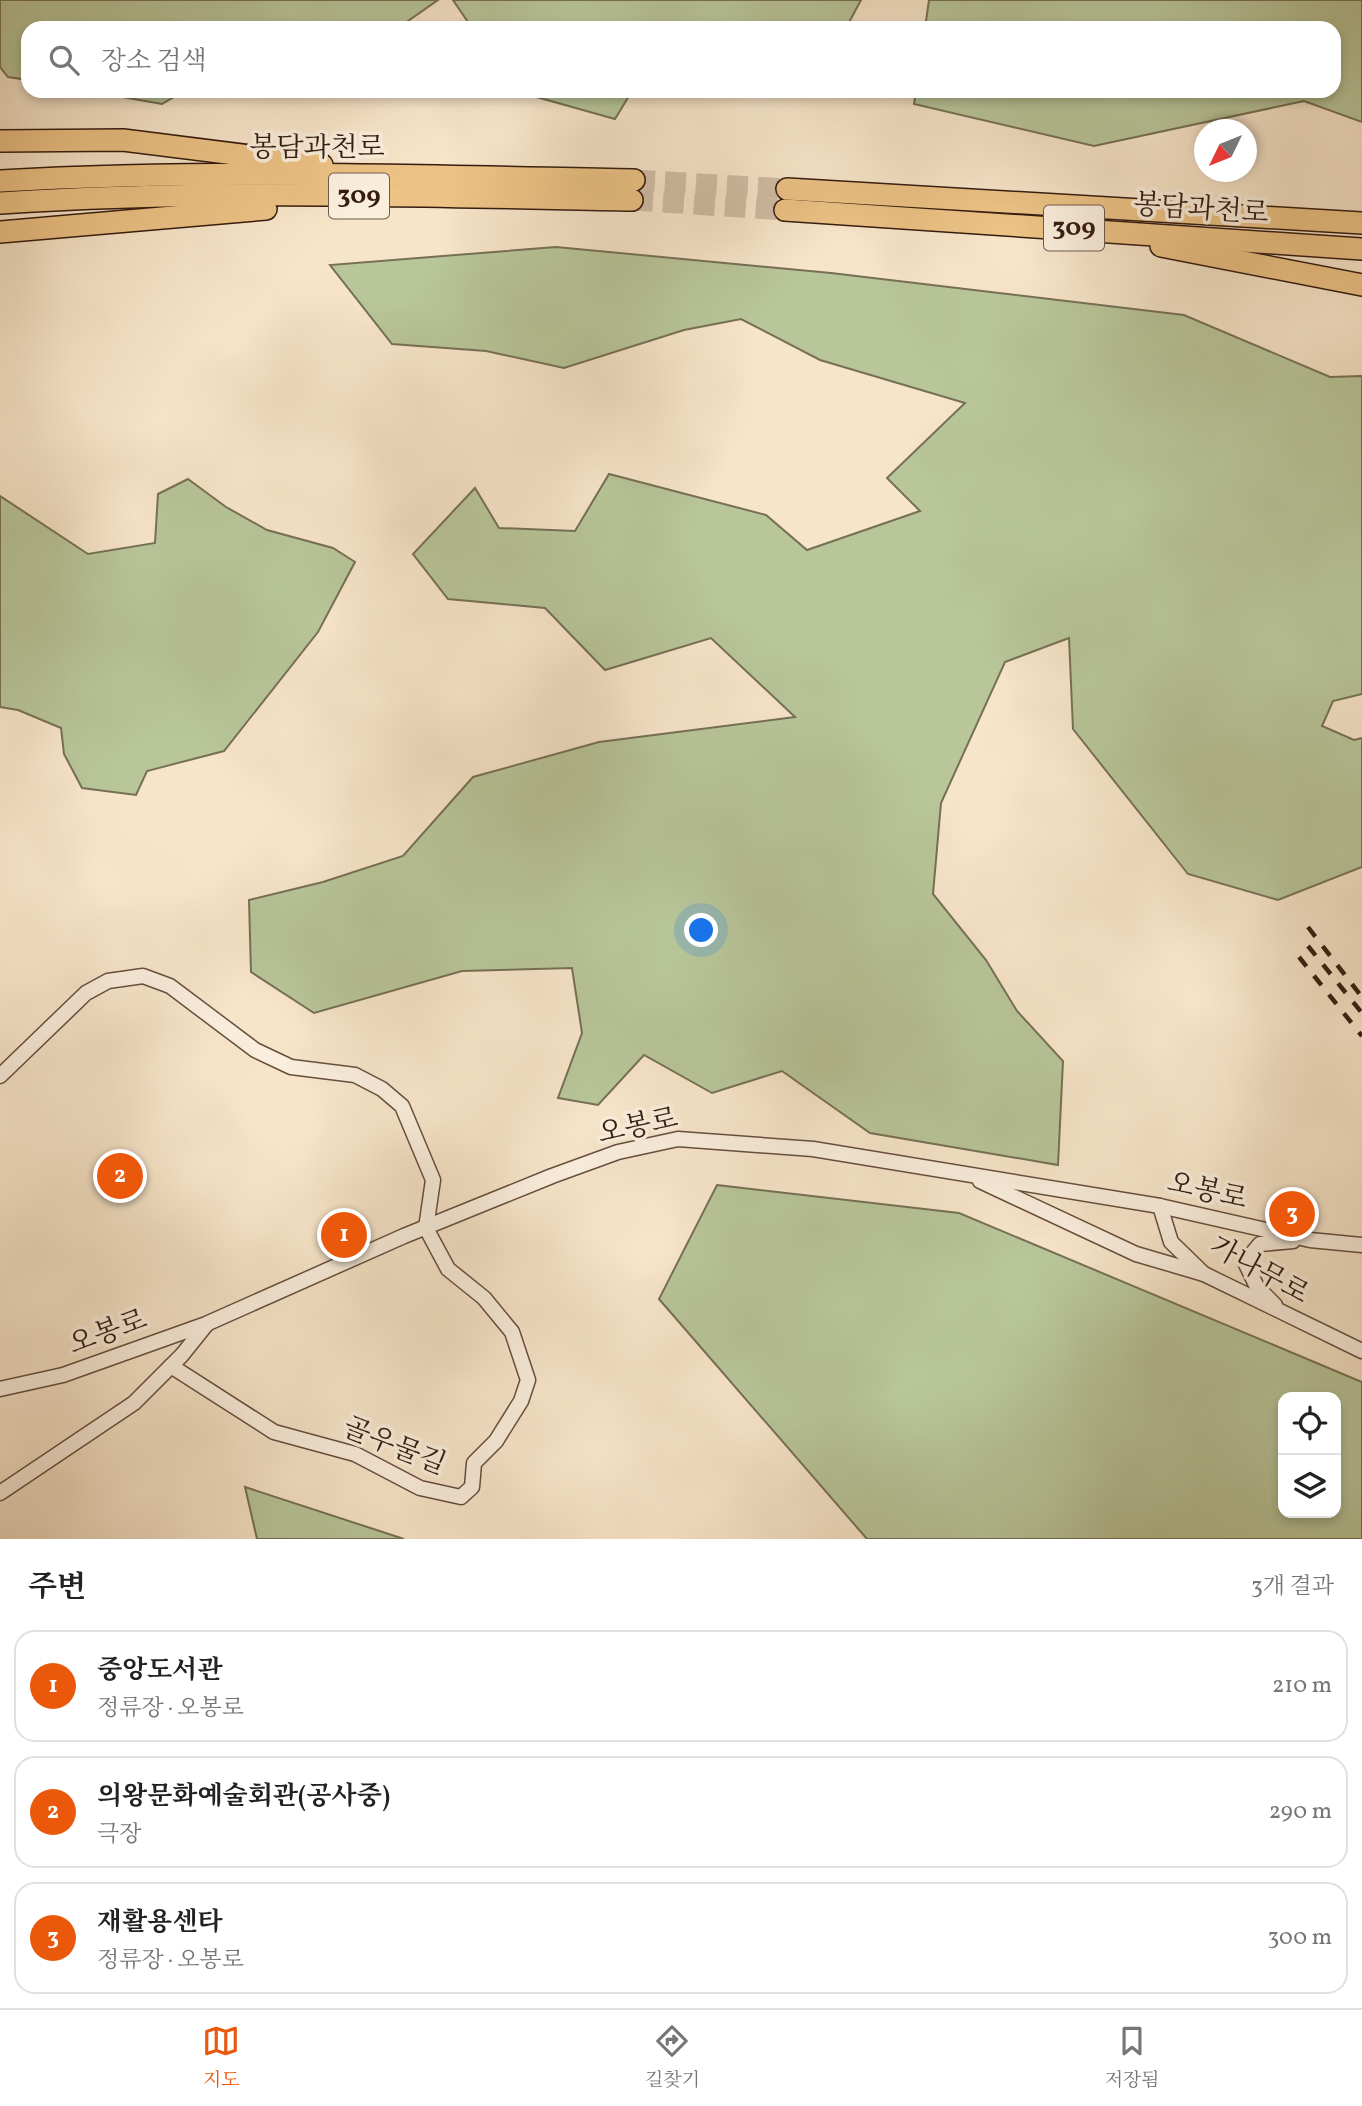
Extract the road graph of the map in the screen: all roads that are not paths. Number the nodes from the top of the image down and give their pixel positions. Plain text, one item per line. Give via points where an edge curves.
1 (0, 141) edge
2 (0, 181) edge
3 (412, 186) junction
4 (633, 190) tunnel mouth
5 (0, 203) edge
6 (1362, 223) edge
7 (1063, 228) junction
8 (0, 232) edge
9 (1362, 249) edge
10 (1362, 285) edge
11 (0, 1076) edge
12 (963, 1173) junction
13 (1160, 1206) junction
14 (426, 1228) junction
15 (1310, 1240) junction
16 (1362, 1245) edge
17 (1204, 1274) junction
18 (1286, 1315) junction
19 (206, 1324) junction
20 (1362, 1351) edge
21 (171, 1366) junction
22 (0, 1389) edge
23 (0, 1493) edge

1 - 3 highway via 123,140
2 - 3 highway, 봉담과천로 / 309 via 90,176
3 - 4 highway, 봉담과천로 / 309
3 - 5 highway, 봉담과천로 / 309
3 - 8 highway
6 - 7 highway, 봉담과천로 / 309 via 786,199
7 - 9 highway, 봉담과천로 / 309
7 - 10 highway
11 - 14 street via 86,993 108,981 143,976 170,986 255,1050 291,1068 355,1075 382,1088 402,1105 433,1180
12 - 13 street, 오봉로
12 - 14 street, 오봉로 via 813,1149 678,1139 605,1157
12 - 17 street via 1136,1254
13 - 15 street, 오봉로
13 - 17 street, 가나무로 via 1171,1242
14 - 19 street, 오봉로
14 - 21 street, 골우물길 via 448,1269 484,1298 512,1332 528,1380 521,1401 496,1441 474,1463 472,1488 461,1497 420,1488 355,1454 274,1432
15 - 16 street, 오봉로
15 - 18 street via 1260,1244 1245,1262 1257,1287
17 - 18 street, 가나무로
18 - 20 street, 가나무로
19 - 21 street
19 - 22 street, 오봉로 via 63,1375
21 - 23 street via 134,1403

